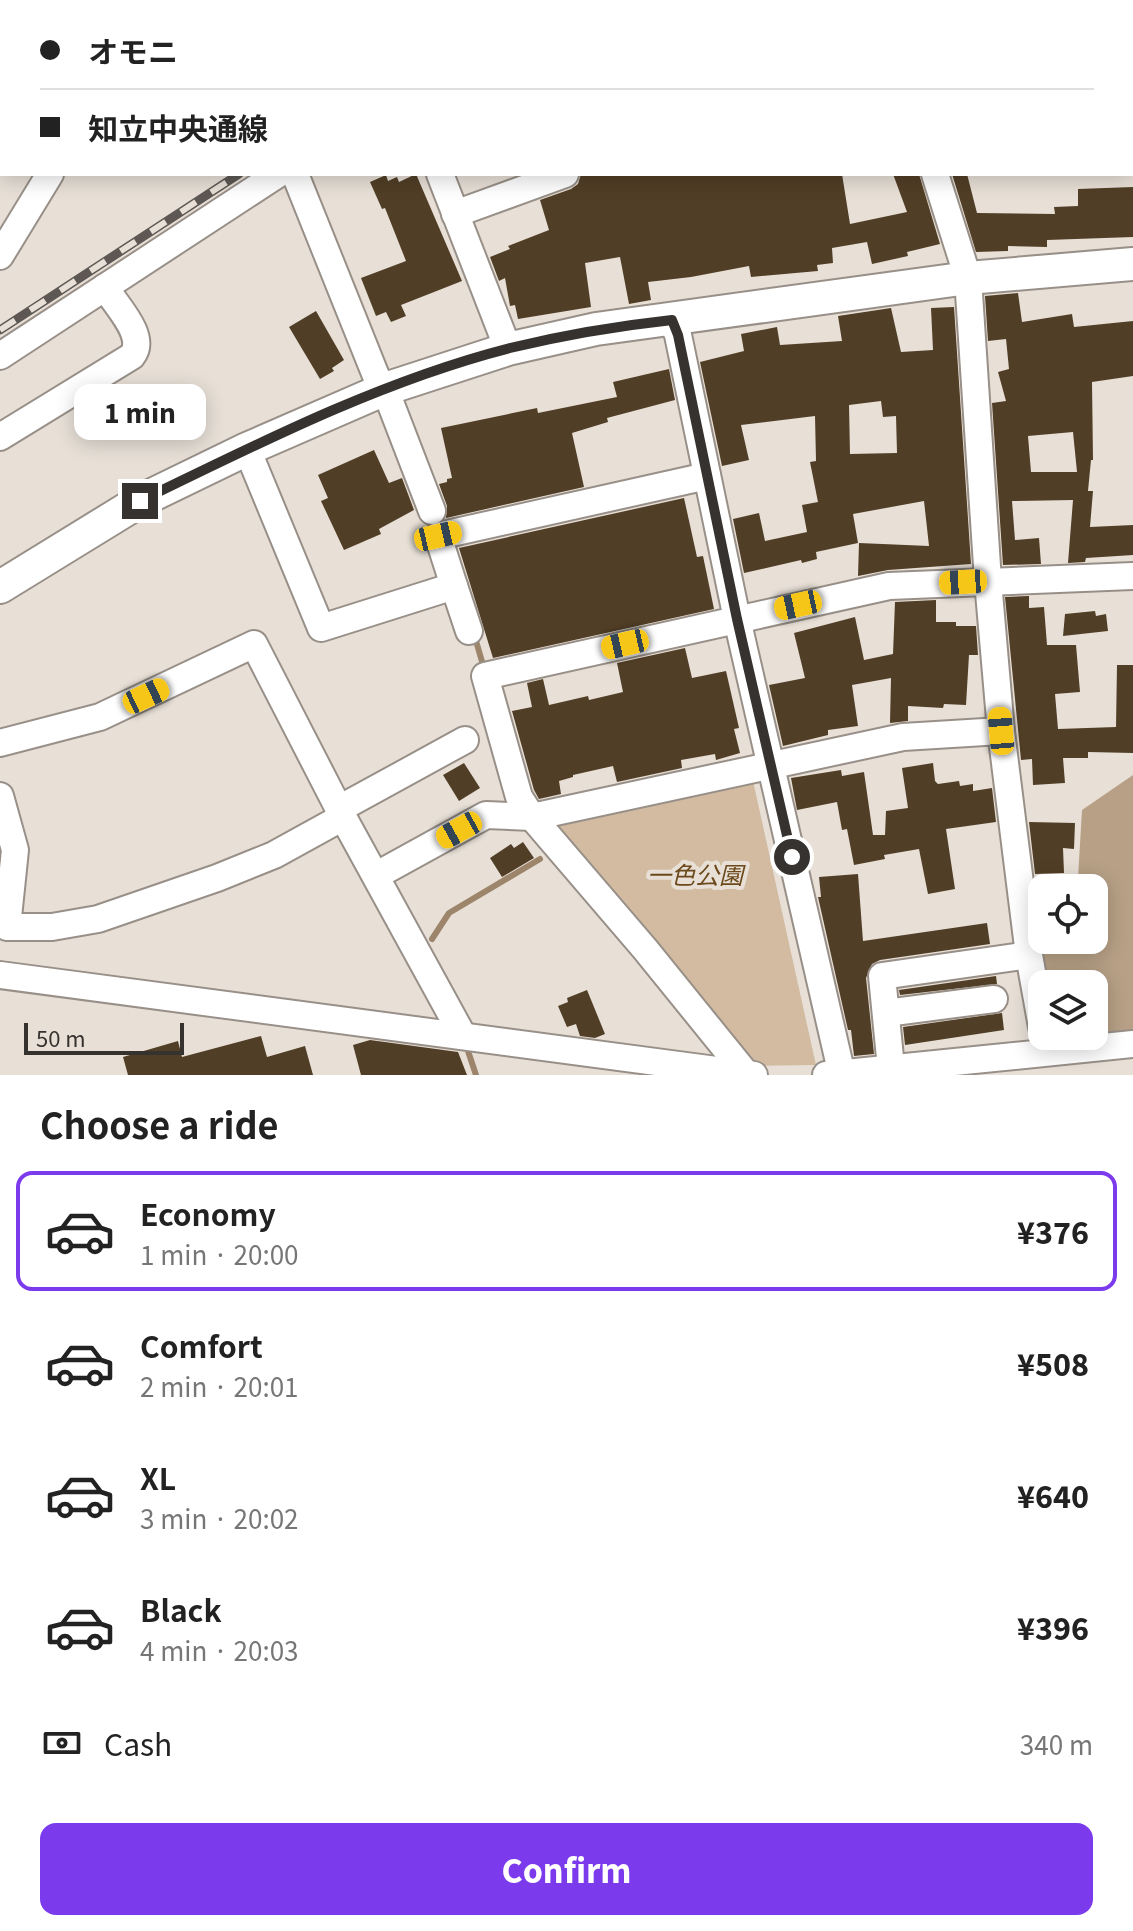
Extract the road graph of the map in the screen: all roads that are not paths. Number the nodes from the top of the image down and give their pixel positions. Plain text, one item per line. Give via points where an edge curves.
1 (49, 176) edge
2 (275, 176) edge
3 (296, 176) edge
4 (441, 176) edge
5 (560, 176) edge
6 (936, 176) edge
7 (455, 214) junction
8 (0, 256) edge
9 (1133, 264) edge
10 (968, 278) junction
11 (105, 287) junction
12 (672, 320) junction
13 (508, 349) junction
14 (0, 356) edge
15 (385, 389) junction
16 (0, 437) edge
17 (247, 449) junction
18 (707, 476) junction
19 (432, 511) dead end
20 (1133, 576) edge
21 (988, 581) junction
22 (454, 586) junction
23 (0, 587) edge
24 (737, 619) junction
25 (469, 631) dead end
26 (1001, 731) junction
27 (465, 740) dead end
28 (0, 743) edge
29 (771, 765) junction
30 (0, 796) edge
31 (341, 813) junction
32 (532, 817) junction
33 (377, 875) junction
34 (3, 926) edge
35 (1029, 955) junction
36 (1032, 970) edge
37 (0, 975) edge
38 (994, 999) dead end
39 (886, 1013) junction
40 (463, 1036) junction
41 (1133, 1044) edge
42 (1048, 1055) edge
43 (891, 1068) junction
44 (835, 1074) edge
45 (750, 1075) edge

1 - 8 street
2 - 11 street
3 - 15 street
4 - 7 street
5 - 7 street
6 - 10 street
7 - 13 street
9 - 10 street
10 - 12 street
10 - 21 street
11 - 14 street
11 - 16 street via 136,336 136,351
12 - 13 street via 596,329
12 - 18 street
13 - 15 street
15 - 17 street
15 - 19 street
17 - 22 street via 321,628
17 - 23 street via 140,501
18 - 22 street via 438,536
18 - 24 street
20 - 21 street
21 - 24 street via 889,586
21 - 26 street
22 - 25 street
24 - 29 street
24 - 32 street via 485,676 519,797
26 - 29 street via 903,737
26 - 35 street
27 - 31 street
28 - 31 street via 100,717 254,644
29 - 32 street
29 - 44 street
30 - 34 street via 15,850
31 - 33 street
31 - 34 street via 274,855 98,919 52,927
32 - 33 street via 486,815
32 - 45 street
33 - 40 street
35 - 36 street
35 - 39 street via 882,976
37 - 40 street
38 - 39 street
39 - 43 street
40 - 45 street
41 - 42 street
42 - 43 street
43 - 44 street

